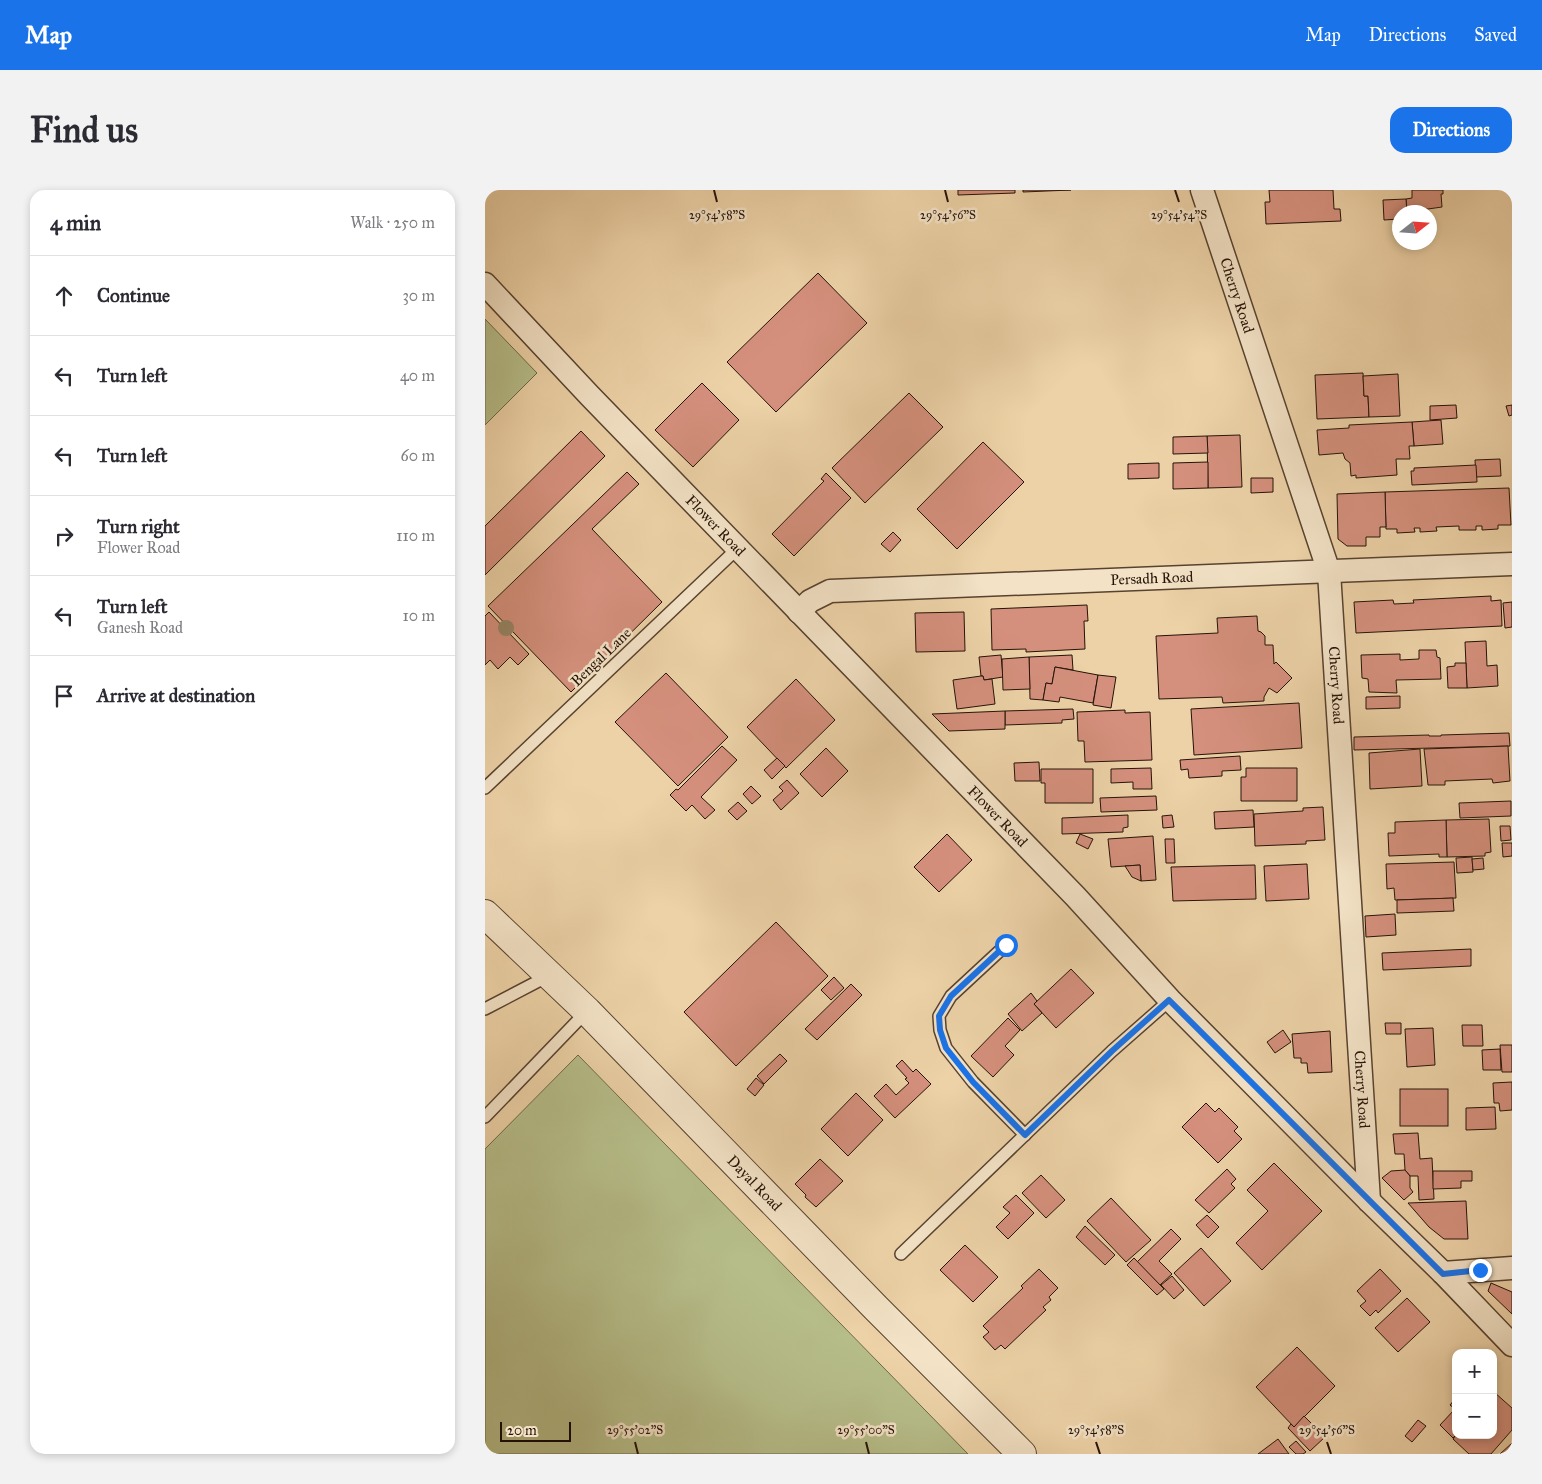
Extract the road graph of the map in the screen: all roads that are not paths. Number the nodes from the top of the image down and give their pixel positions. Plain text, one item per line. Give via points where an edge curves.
1 (1202, 190) edge
2 (485, 284) edge
3 (738, 548) junction
4 (1512, 564) edge
5 (1329, 572) junction
6 (799, 612) junction
7 (485, 788) edge
8 (485, 914) edge
9 (1006, 945) dead end
10 (550, 974) junction
11 (1169, 1000) junction
12 (485, 1009) edge
13 (587, 1011) junction
14 (485, 1117) edge
15 (1025, 1135) junction
16 (1369, 1201) junction
17 (901, 1254) dead end
18 (1512, 1268) edge
19 (1443, 1274) junction
20 (1512, 1345) edge
21 (1021, 1454) edge

1 - 5 street, Cherry Road
2 - 3 street, Flower Road
3 - 6 street, Flower Road
3 - 7 lane, Bengal Lane
4 - 5 street, Persadh Road
5 - 6 street, Persadh Road via 830,592 809,601
5 - 16 street, Cherry Road
6 - 11 street, Flower Road via 1075,896
8 - 10 street, Dayal Road
9 - 15 lane via 951,996 939,1016 940,1030 946,1048 973,1082
10 - 12 lane
10 - 13 street, Dayal Road
11 - 15 lane
11 - 16 street, Flower Road
13 - 14 lane
13 - 21 street, Dayal Road
15 - 17 lane
16 - 19 street, Flower Road
18 - 19 street
19 - 20 street, Flower Road

